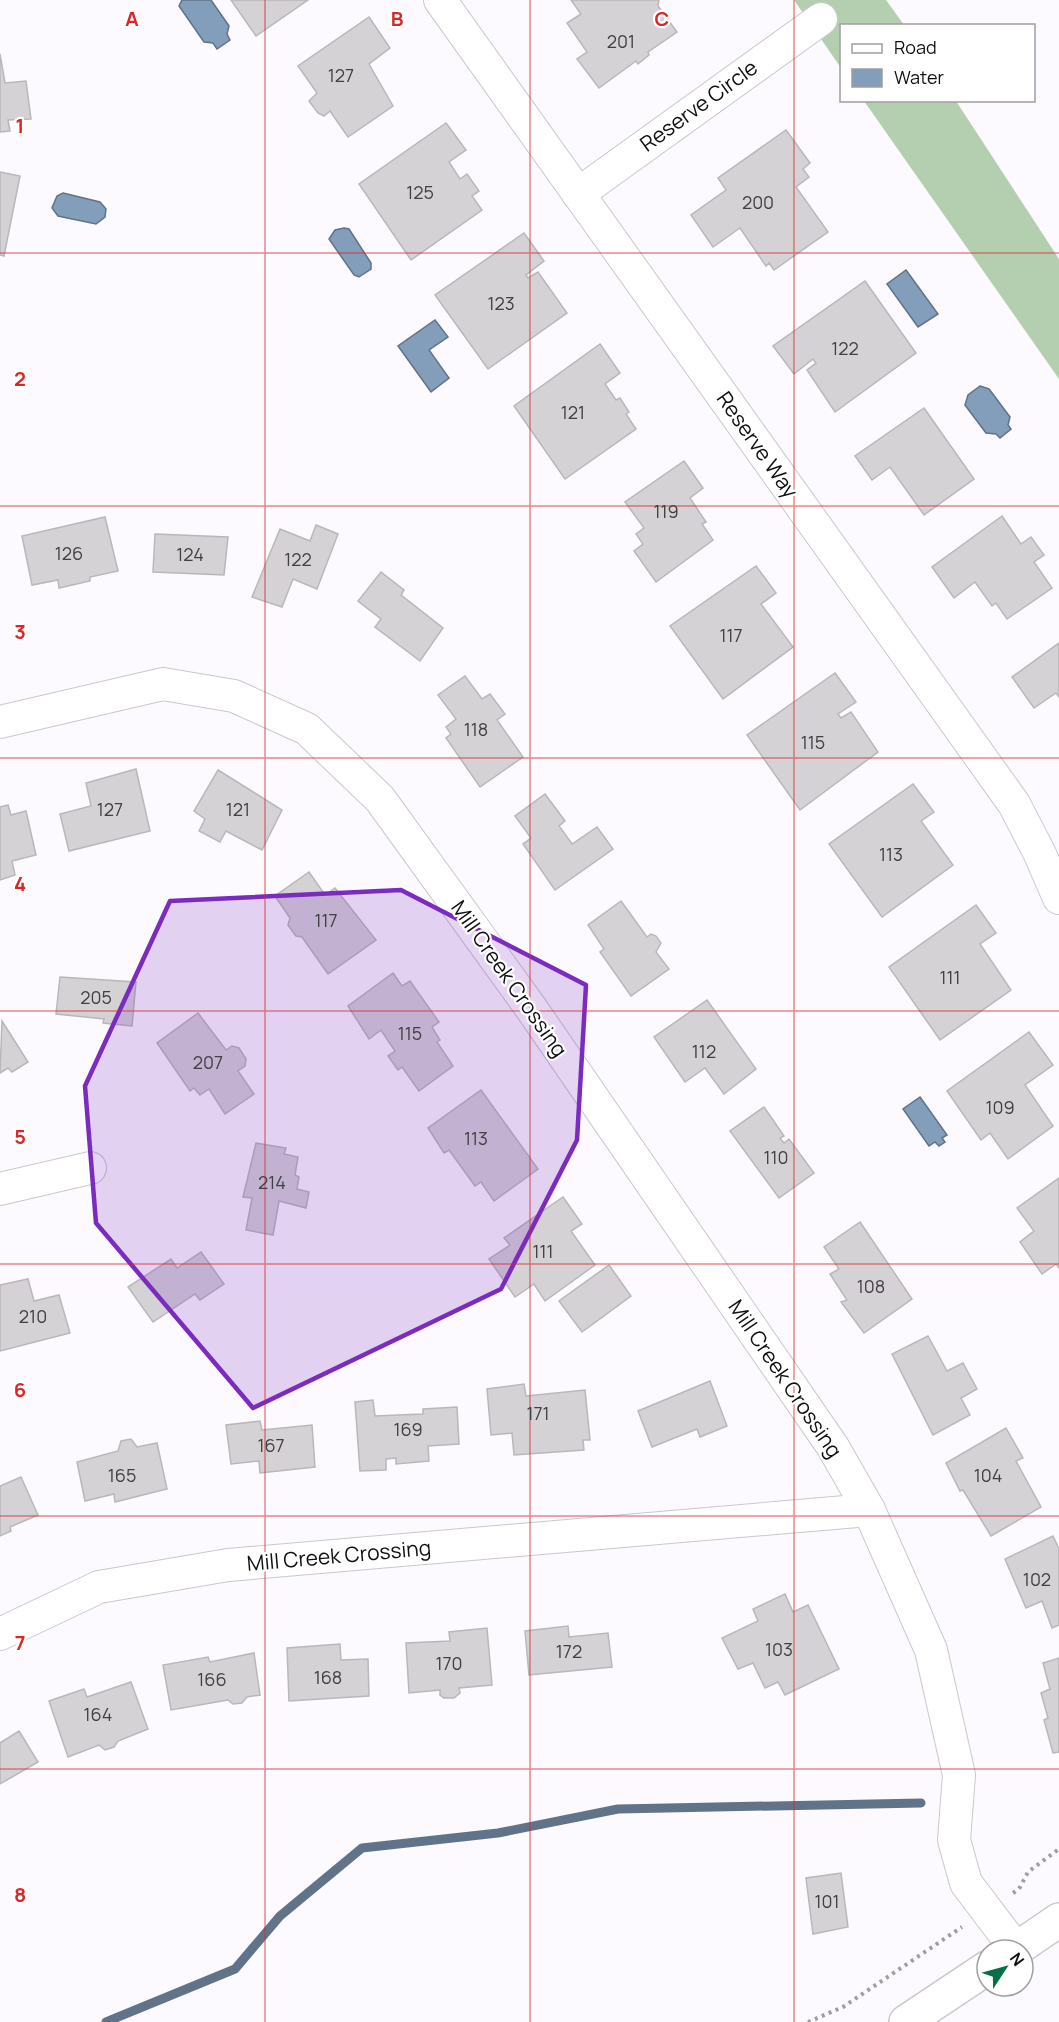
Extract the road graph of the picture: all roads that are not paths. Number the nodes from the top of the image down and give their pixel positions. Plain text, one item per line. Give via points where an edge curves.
1 (440, 0) edge
2 (821, 20) dead end
3 (578, 194) junction
4 (0, 722) edge
5 (1059, 898) edge
6 (90, 1168) dead end
7 (0, 1189) edge
8 (869, 1510) junction
9 (0, 1634) edge
10 (1059, 1920) edge
11 (1007, 1938) edge
12 (1033, 1938) edge
13 (975, 1976) edge
14 (906, 2022) edge

1 - 3 street, Reserve Way
2 - 3 street, Reserve Circle
3 - 5 street, Reserve Way via 1014,804
4 - 8 street, Mill Creek Crossing via 163,684 234,696 307,729 380,799 517,989 833,1447
6 - 7 street
8 - 9 street, Mill Creek Crossing via 228,1565 99,1587
8 - 11 street, Mill Creek Crossing via 931,1650 959,1774 954,1840 966,1883
10 - 12 main road
13 - 14 main road

